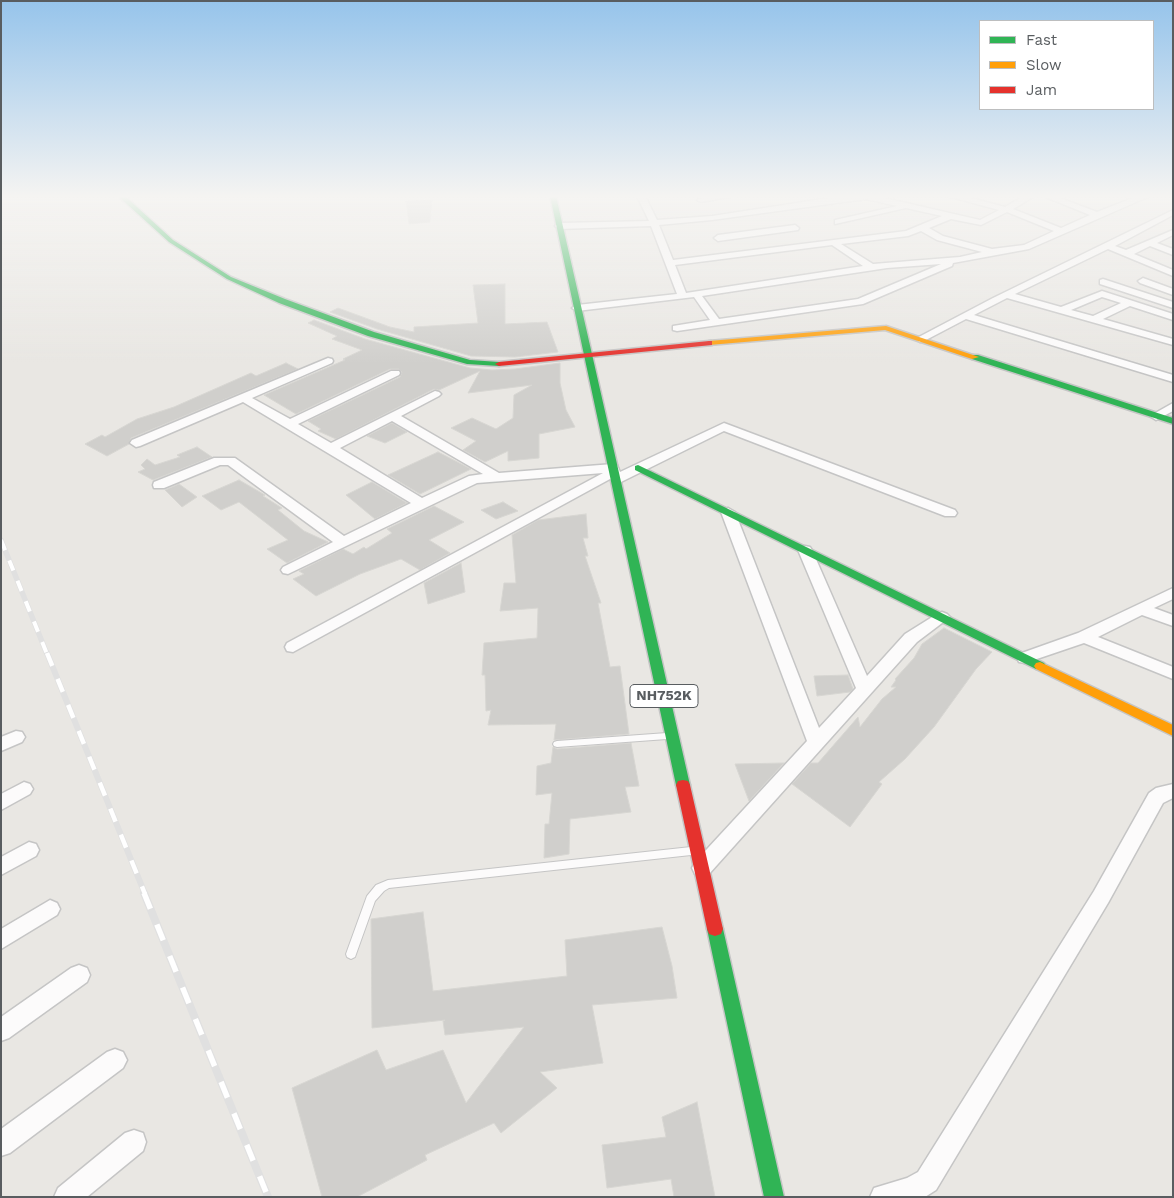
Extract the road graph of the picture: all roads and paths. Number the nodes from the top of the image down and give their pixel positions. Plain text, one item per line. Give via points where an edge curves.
1 (188, 252) edge
2 (565, 252) edge
3 (666, 252) edge
4 (728, 252) edge
5 (763, 252) edge
6 (848, 252) edge
7 (991, 252) edge
8 (1096, 252) edge
9 (1121, 252) edge
10 (1130, 252) edge
11 (1126, 254) junction
12 (730, 256) junction
13 (960, 260) junction
14 (670, 263) junction
15 (872, 268) junction
16 (1173, 273) edge
17 (1143, 281) dead end
18 (1103, 282) dead end
19 (1173, 292) edge
20 (696, 294) junction
21 (1007, 294) junction
22 (683, 296) junction
23 (1130, 303) junction
24 (1173, 305) edge
25 (578, 308) junction
26 (1063, 310) junction
27 (965, 316) junction
28 (1173, 317) edge
29 (1094, 319) junction
30 (717, 323) junction
31 (677, 328) dead end
32 (1173, 333) edge
33 (920, 339) junction
34 (1168, 340) edge
35 (588, 354) junction
36 (328, 361) dead end
37 (395, 373) dead end
38 (1173, 379) edge
39 (435, 394) dead end
40 (243, 397) junction
41 (1173, 406) edge
42 (392, 416) junction
43 (1156, 416) junction
44 (1173, 421) edge
45 (289, 424) junction
46 (136, 443) dead end
47 (331, 448) junction
48 (638, 468) junction
49 (614, 473) junction
50 (495, 476) junction
51 (159, 485) dead end
52 (421, 504) junction
53 (728, 512) junction
54 (950, 514) dead end
55 (343, 542) junction
56 (804, 550) junction
57 (288, 570) dead end
58 (1173, 593) edge
59 (1141, 608) junction
60 (942, 617) junction
61 (1173, 620) edge
62 (1084, 637) junction
63 (293, 647) dead end
64 (1025, 658) junction
65 (1173, 673) edge
66 (866, 689) junction
67 (1173, 731) edge
68 (673, 736) junction
69 (557, 744) dead end
70 (816, 744) junction
71 (24, 790) dead end
72 (1173, 791) edge
73 (1, 803) edge
74 (29, 850) dead end
75 (697, 851) junction
76 (1, 867) edge
77 (701, 869) junction
78 (50, 909) dead end
79 (1, 940) edge
80 (351, 954) dead end
81 (79, 975) dead end
82 (1, 1030) edge
83 (115, 1060) dead end
84 (134, 1142) dead end
85 (1, 1144) edge
86 (67, 1197) edge
87 (774, 1197) edge
88 (883, 1197) edge

1 - 35 main road via 229,278 282,301 371,334 470,362 492,364
2 - 25 main road, NH752K
3 - 14 street
4 - 12 street
5 - 12 street
6 - 15 street
7 - 13 street
8 - 21 street
9 - 11 street
10 - 11 street
11 - 16 street
12 - 14 street
13 - 15 street
13 - 30 street via 860,302
14 - 22 street
15 - 20 street
17 - 19 street
18 - 24 street
20 - 22 street
20 - 30 street
21 - 26 street
21 - 27 street
22 - 25 street
23 - 26 street via 1102,294
23 - 28 street
23 - 29 street
25 - 35 main road, NH752K
26 - 29 street
27 - 33 street
27 - 38 street
29 - 34 street
30 - 31 street
32 - 34 street
33 - 35 main road via 886,328
33 - 43 main road
35 - 49 main road, NH752K
36 - 40 street
37 - 45 street
39 - 42 street
40 - 45 street
40 - 46 street
41 - 43 street
42 - 47 street
42 - 50 street
43 - 44 main road
45 - 47 street
47 - 52 street
48 - 49 street
48 - 53 main road
48 - 54 street via 724,427
49 - 50 street
49 - 63 street
49 - 68 main road, NH752K
50 - 52 street via 465,482
51 - 55 street via 218,461 231,461
52 - 55 street
53 - 56 main road
53 - 70 street
55 - 57 street
56 - 60 main road
56 - 66 street
58 - 59 street
59 - 61 street
59 - 62 street
60 - 64 main road
60 - 66 street via 917,633
62 - 64 street
62 - 65 street
64 - 67 main road
66 - 70 street
68 - 69 lane
68 - 75 main road, NH752K
70 - 77 street
71 - 73 street
72 - 88 street via 1156,798 1101,897 927,1181 912,1190
74 - 76 street
75 - 77 main road, NH752K
75 - 80 lane via 388,884 371,899
77 - 87 main road, NH752K
78 - 79 street
81 - 82 street
83 - 85 street
84 - 86 street

